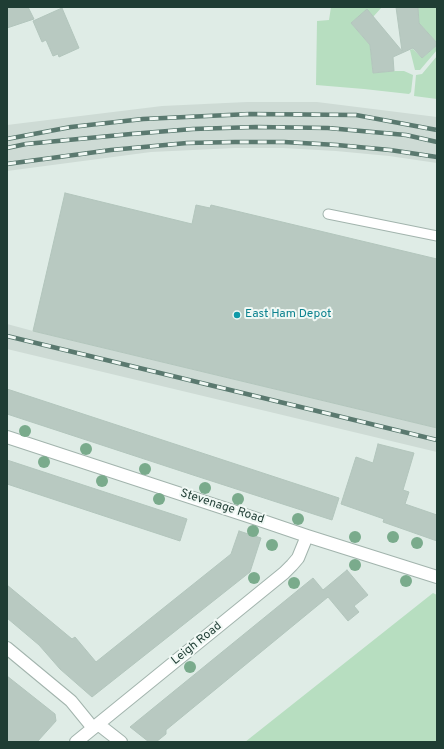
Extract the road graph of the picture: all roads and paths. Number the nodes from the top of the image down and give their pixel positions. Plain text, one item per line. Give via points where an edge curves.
1 (328, 214) dead end
2 (437, 236) edge
3 (7, 437) edge
4 (307, 536) junction
5 (437, 577) edge
6 (7, 648) edge
7 (96, 726) junction
8 (76, 742) edge
9 (121, 742) edge

1 - 2 lane
3 - 4 street, Stevenage Road
4 - 5 street, Stevenage Road
4 - 7 street, Leigh Road via 298,558 284,573
6 - 7 street via 71,701
7 - 8 street, Leigh Road
7 - 9 street

